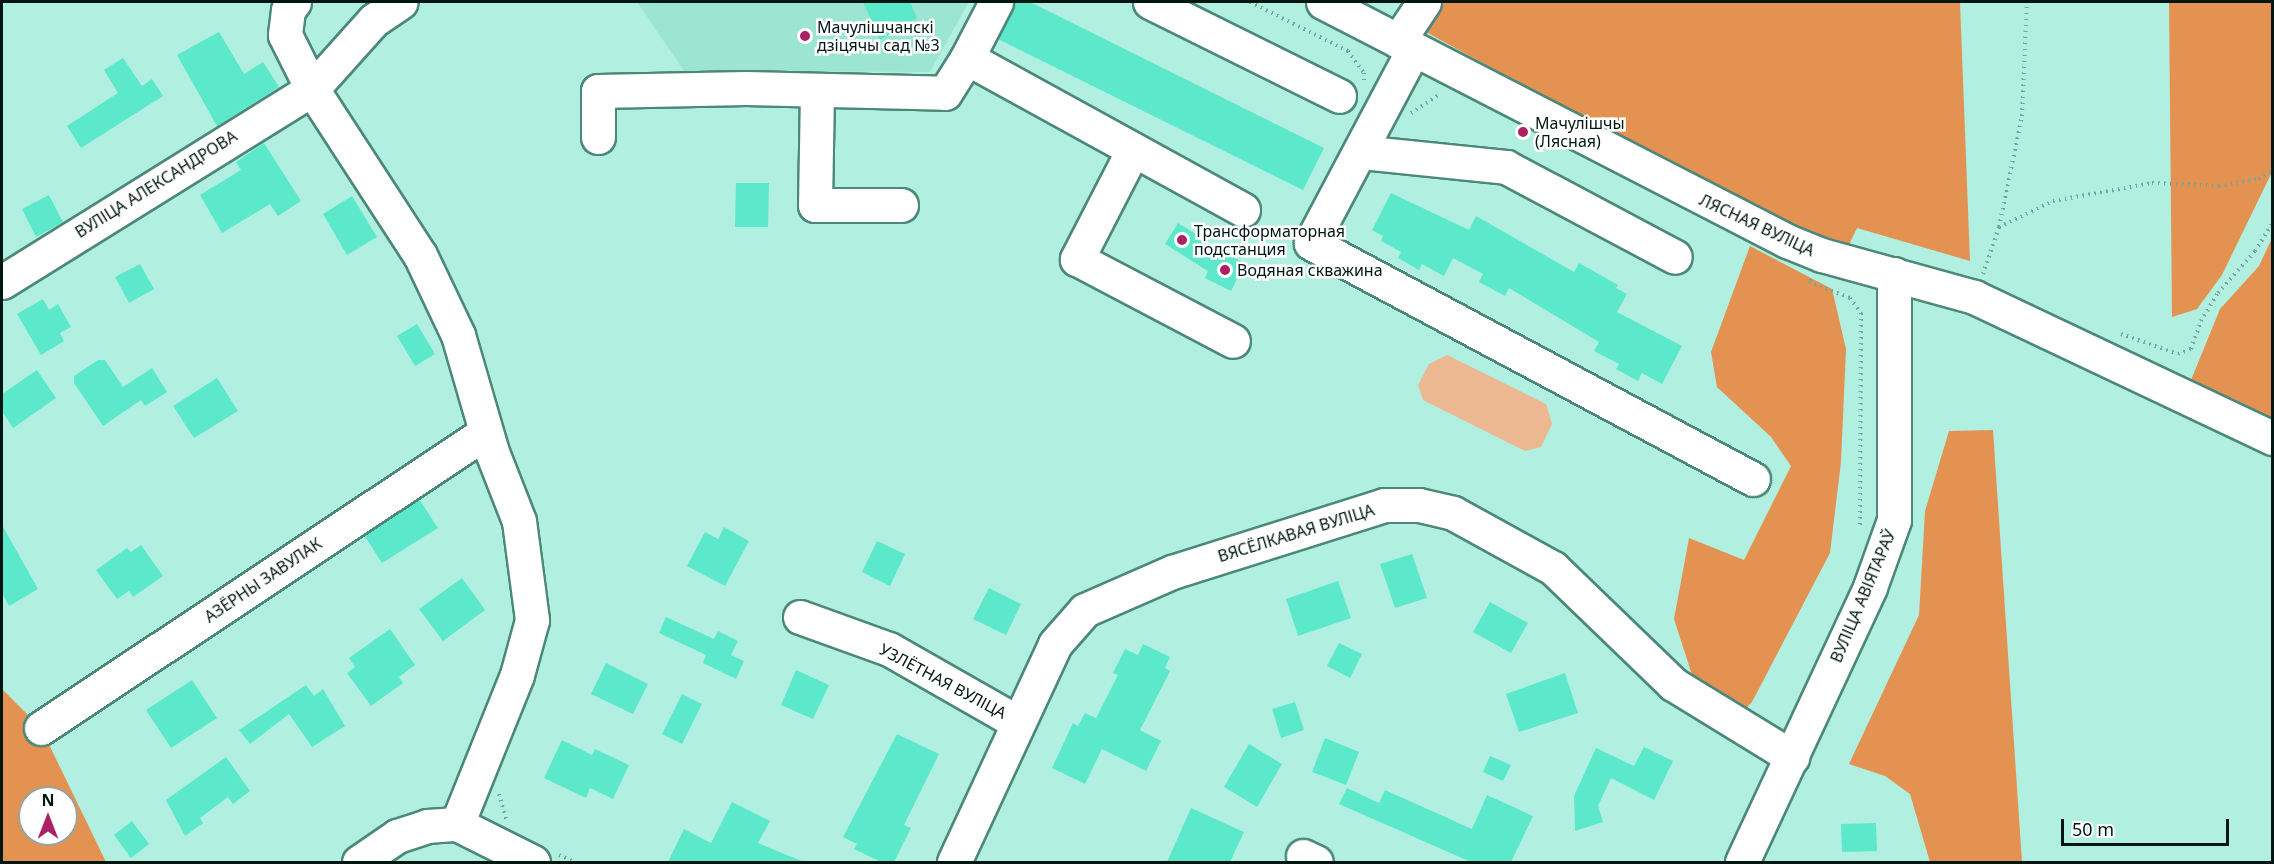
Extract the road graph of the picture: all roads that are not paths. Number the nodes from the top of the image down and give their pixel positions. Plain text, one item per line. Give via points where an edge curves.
1 (294, 2) edge
2 (401, 2) edge
3 (996, 2) edge
4 (1150, 2) edge
5 (1323, 2) edge
6 (1424, 2) edge
7 (1406, 45) junction
8 (967, 58) junction
9 (312, 89) junction
10 (817, 91) junction
11 (1339, 96) dead end
12 (598, 137) dead end
13 (1133, 150) junction
14 (1360, 152) junction
15 (902, 205) dead end
16 (1243, 210) dead end
17 (1675, 257) dead end
18 (1894, 274) junction
19 (2, 282) edge
20 (1233, 340) dead end
21 (486, 432) junction
22 (2272, 438) edge
23 (1753, 479) dead end
24 (800, 617) dead end
25 (1017, 722) junction
26 (41, 728) dead end
27 (1792, 757) junction
28 (457, 825) junction
29 (359, 862) edge
30 (533, 862) edge
31 (954, 862) edge
32 (1742, 862) edge

1 - 9 street via 288,10 285,35
2 - 9 street, ВУЛІЦА АЛЕКСАНДРОВА via 374,20
3 - 8 street
4 - 11 street
5 - 7 street, ЛЯСНАЯ ВУЛІЦА
6 - 7 street
7 - 14 street via 1383,109
7 - 18 street, ЛЯСНАЯ ВУЛІЦА via 1787,241 1822,255
8 - 10 street via 945,93
8 - 13 street
9 - 19 street, ВУЛІЦА АЛЕКСАНДРОВА
9 - 21 street via 420,255 458,334
10 - 12 street via 598,90
10 - 15 street via 815,206
13 - 16 street
13 - 20 street via 1077,259
14 - 17 street via 1506,167
14 - 23 street via 1311,243
18 - 22 street, ЛЯСНАЯ ВУЛІЦА via 1982,283
18 - 27 street, ВУЛІЦА АВІЯТАРАЎ via 1894,520 1870,587
21 - 26 street, АЗЁРНЫ ЗАВУЛАК
21 - 28 street via 519,521 532,620 517,675
24 - 25 street, УЗЛЁТНАЯ ВУЛІЦА via 889,649
25 - 27 street, ВЯСЁЛКАВАЯ ВУЛІЦА via 1055,644 1085,610 1193,565 1384,506 1419,505 1453,513 1553,568 1673,684
25 - 31 street, ВЯСЁЛКАВАЯ ВУЛІЦА
27 - 32 street, ВУЛІЦА АВІЯТАРАЎ
28 - 29 street via 427,826 397,836
28 - 30 street

